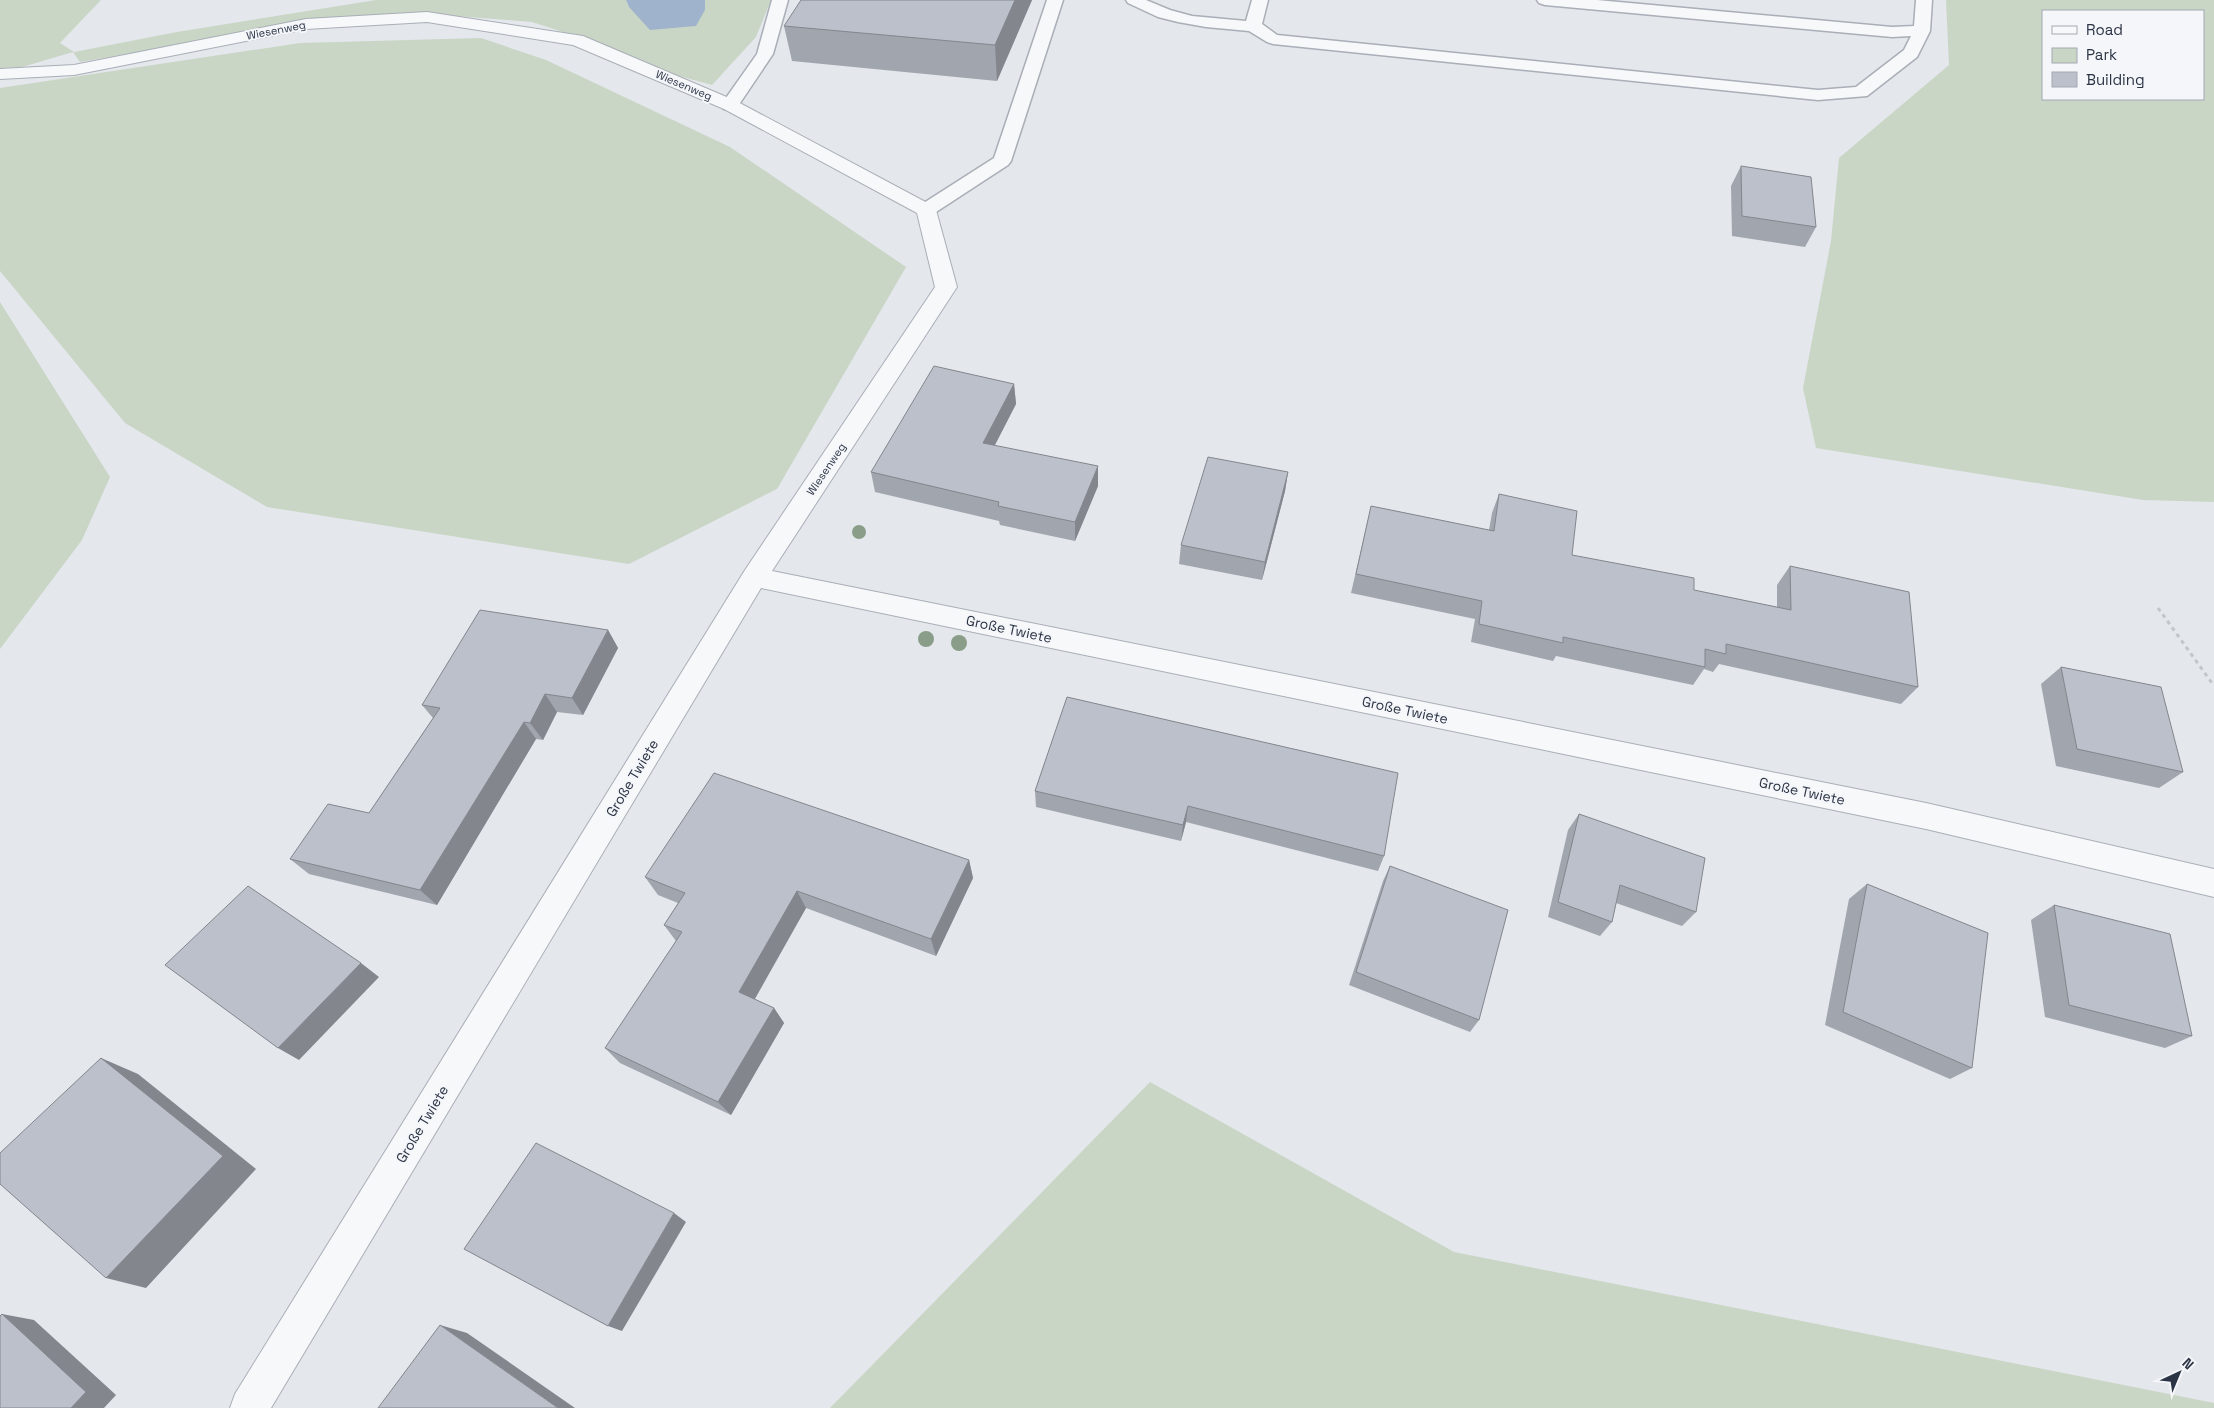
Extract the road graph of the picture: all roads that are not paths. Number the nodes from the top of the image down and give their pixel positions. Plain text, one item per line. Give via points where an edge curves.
1 (780, 0) edge
2 (1055, 0) edge
3 (1134, 0) edge
4 (1260, 0) edge
5 (1545, 0) edge
6 (1924, 0) edge
7 (1253, 26) junction
8 (1922, 31) junction
9 (0, 74) edge
10 (730, 105) junction
11 (926, 210) junction
12 (754, 577) junction
13 (2214, 882) edge
14 (250, 1408) edge

1 - 10 lane via 765,54
2 - 11 lane via 1002,161
3 - 7 lane via 1173,18
4 - 7 lane
5 - 8 lane via 1892,32
6 - 8 lane
7 - 8 lane via 1273,39 1818,95 1861,92 1911,53
9 - 10 street, Wiesenweg via 74,70 306,24 427,17 577,40
10 - 11 street, Wiesenweg
11 - 12 street, Wiesenweg via 946,287
12 - 13 street, Große Twiete via 1926,816
12 - 14 street, Große Twiete

